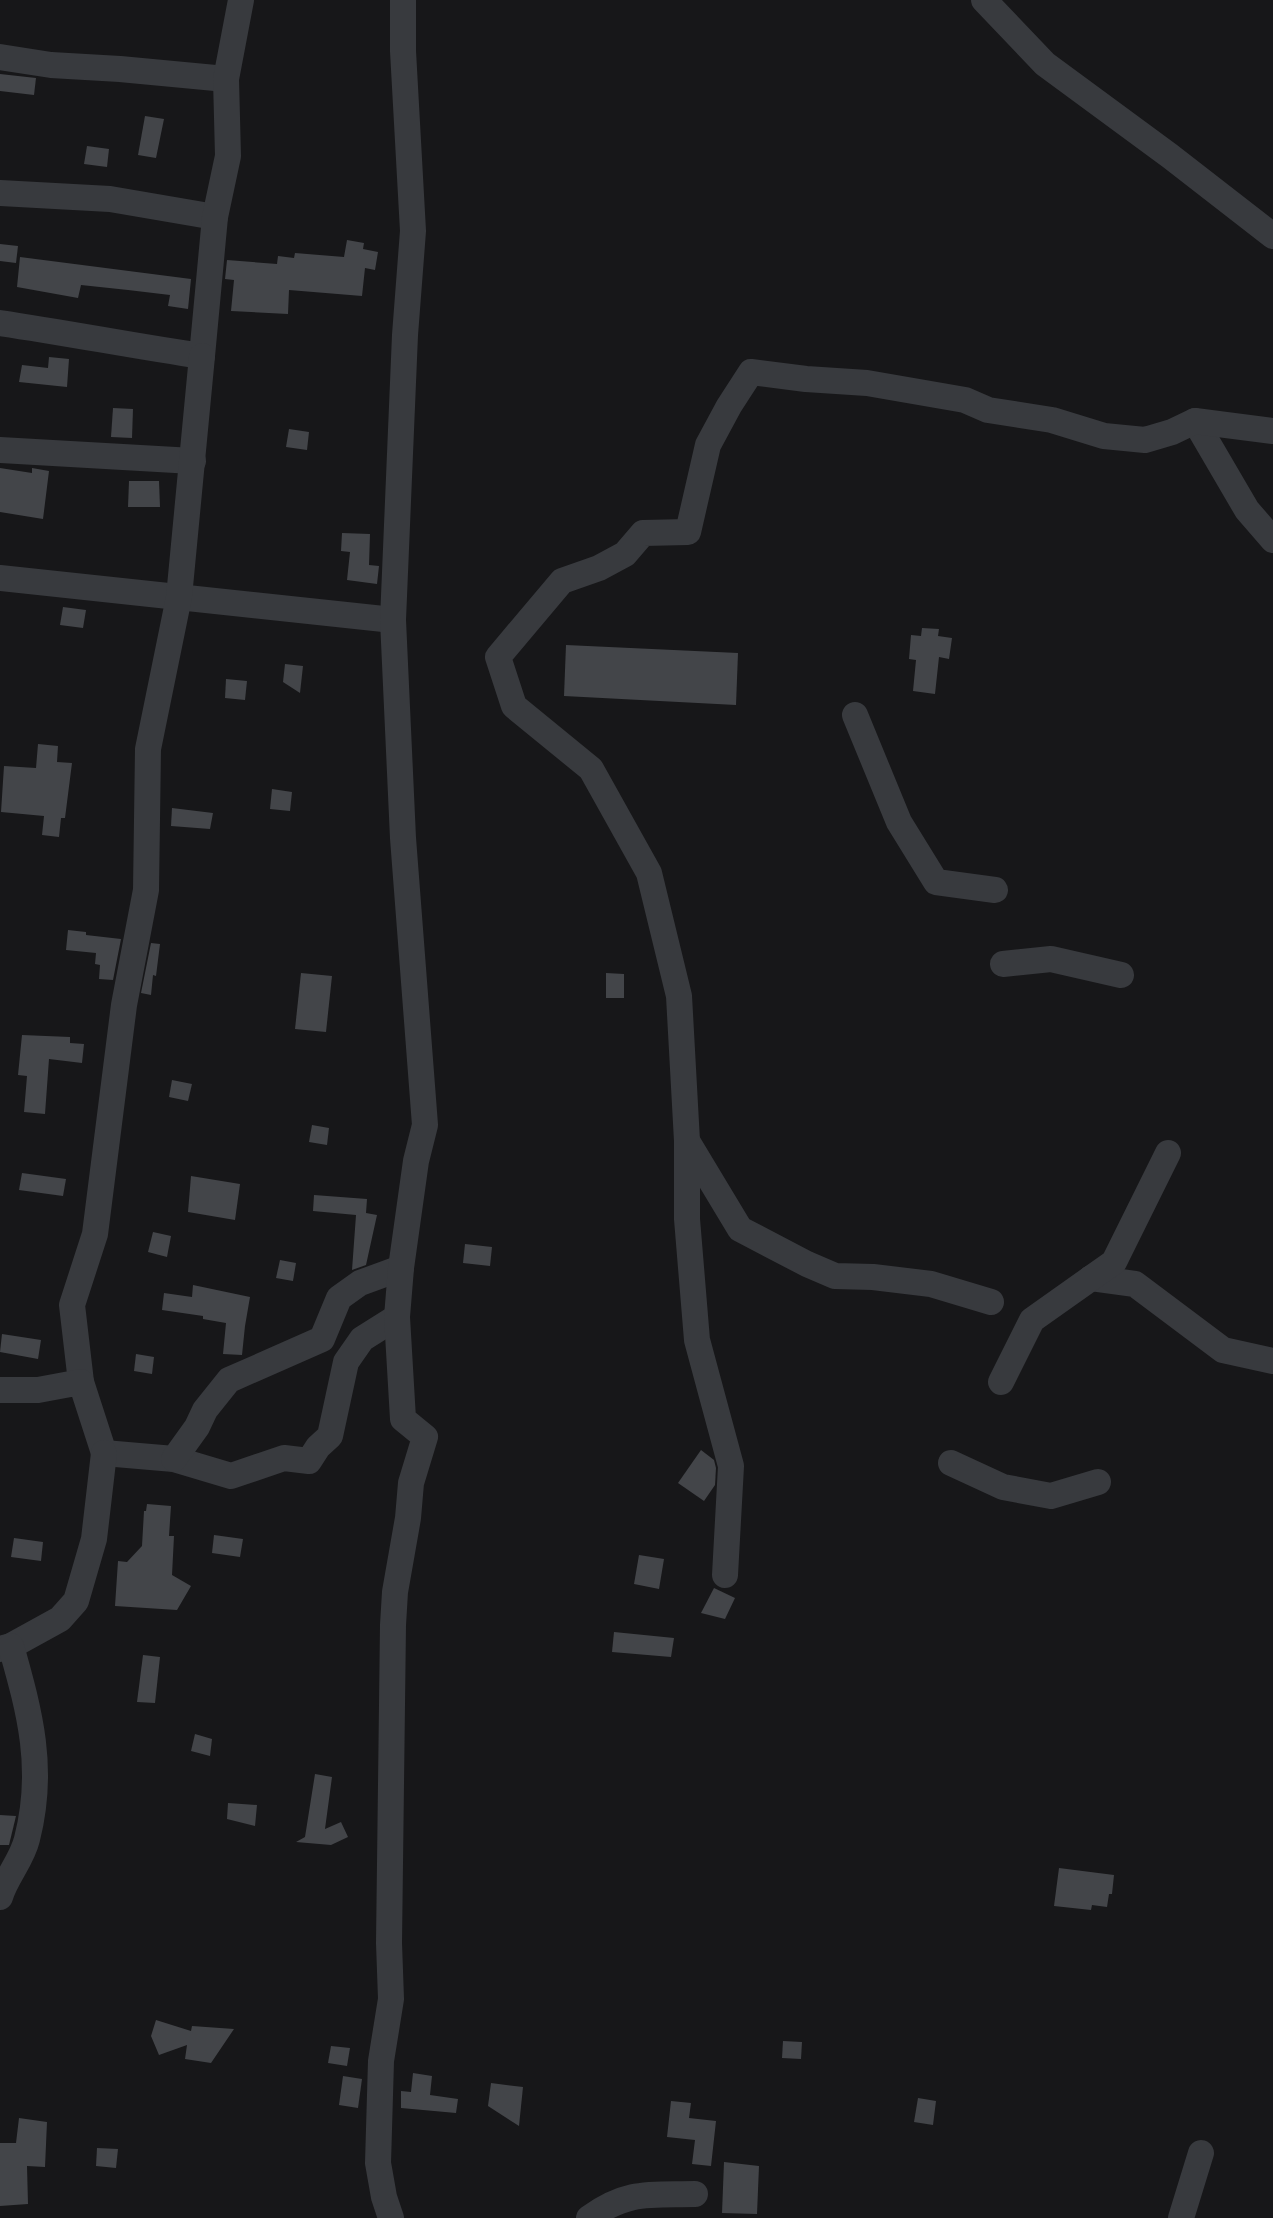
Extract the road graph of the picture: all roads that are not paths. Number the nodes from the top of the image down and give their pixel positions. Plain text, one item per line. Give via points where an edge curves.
1 (241, 0) edge
2 (403, 0) edge
3 (984, 0) edge
4 (0, 57) edge
5 (226, 79) junction
6 (0, 194) edge
7 (214, 217) junction
8 (1273, 236) edge
9 (0, 323) edge
10 (202, 356) junction
11 (1195, 421) junction
12 (1273, 431) edge
13 (0, 450) edge
14 (194, 461) junction
15 (1273, 540) edge
16 (0, 578) edge
17 (179, 597) junction
18 (393, 620) junction
19 (855, 715) dead end
20 (995, 890) dead end
21 (1003, 964) dead end
22 (1121, 975) dead end
23 (687, 1142) junction
24 (1168, 1153) dead end
25 (401, 1268) junction
26 (1091, 1278) junction
27 (991, 1302) dead end
28 (397, 1317) junction
29 (1273, 1361) edge
30 (81, 1382) junction
31 (1001, 1382) dead end
32 (0, 1390) edge
33 (104, 1453) junction
34 (174, 1459) junction
35 (951, 1463) dead end
36 (1098, 1482) dead end
37 (725, 1575) dead end
38 (5, 1647) edge
39 (0, 1897) edge
40 (1201, 2153) dead end
41 (695, 2194) dead end
42 (392, 2218) edge
43 (590, 2218) edge
44 (1181, 2218) edge

1 - 5 street
2 - 18 street via 412,231
3 - 8 street via 1045,64
4 - 5 street via 51,65
5 - 7 street via 228,156
6 - 7 street via 110,198
7 - 10 street
9 - 10 street
10 - 14 street
11 - 12 street
11 - 15 street via 1247,510
11 - 23 street via 1145,440 1104,436 1052,420 988,410 966,400 867,383 751,372 708,445 688,532 643,533 625,554 562,581 498,657 514,706 591,769 649,873 679,996
13 - 14 street
14 - 17 street
16 - 17 street
17 - 18 street
17 - 30 street via 148,749 146,890 124,1005 95,1234 72,1305
18 - 25 street via 403,838 425,1125
19 - 20 street via 899,822 936,882
21 - 22 street via 1051,959
23 - 27 street via 740,1229 835,1276 931,1284
23 - 37 street via 687,1220 697,1340 731,1467
24 - 26 street via 1113,1262
25 - 28 street
25 - 34 street via 360,1283 339,1298 322,1339 230,1380 205,1410
26 - 29 street via 1135,1284 1223,1350
26 - 31 street via 1032,1320
28 - 34 street via 362,1339 346,1362 330,1436 309,1461 284,1458 231,1476
28 - 42 street via 403,1419 425,1437 411,1483 393,1625 391,1999 381,2061 378,2163
30 - 32 street via 38,1390
30 - 33 street
33 - 34 street
33 - 38 street via 94,1539 76,1601 60,1619
35 - 36 street via 1003,1487 1051,1496
38 - 39 street via 28,1708 36,1754 27,1841
40 - 44 street
41 - 43 street via 634,2196

